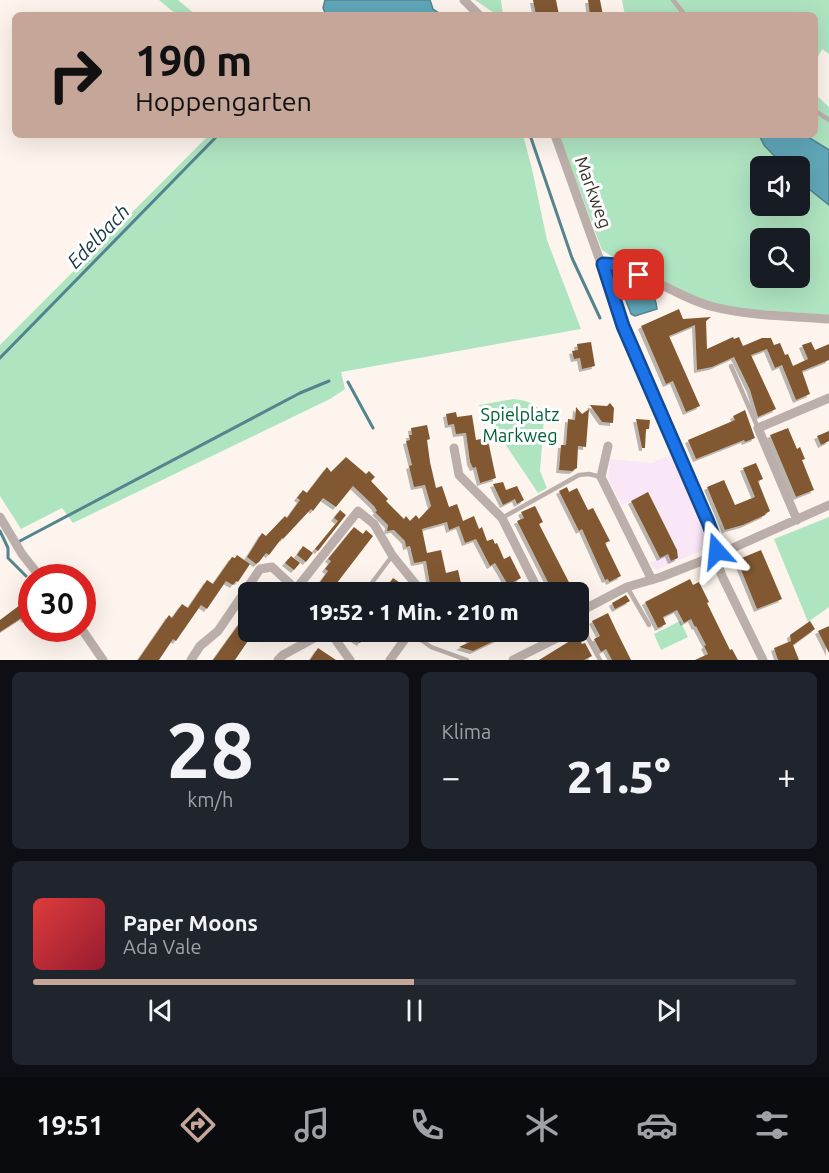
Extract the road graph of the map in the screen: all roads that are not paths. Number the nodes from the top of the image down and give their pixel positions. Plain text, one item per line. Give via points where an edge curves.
1 (464, 0) edge
2 (673, 0) edge
3 (476, 12) edge
4 (683, 12) edge
5 (556, 138) edge
6 (603, 264) junction
7 (829, 320) edge
8 (731, 366) dead end
9 (829, 398) edge
10 (758, 428) junction
11 (608, 446) dead end
12 (454, 448) dead end
13 (601, 477) junction
14 (829, 505) edge
15 (0, 517) edge
16 (502, 518) junction
17 (796, 520) junction
18 (392, 555) junction
19 (717, 555) junction
20 (30, 564) edge
21 (652, 580) junction
22 (251, 582) edge
23 (288, 582) edge
24 (304, 582) edge
25 (372, 582) edge
26 (414, 582) edge
27 (534, 582) edge
28 (627, 587) junction
29 (238, 602) edge
30 (589, 607) edge
31 (649, 625) dead end
32 (589, 640) edge
33 (91, 642) edge
34 (310, 642) edge
35 (337, 642) edge
36 (403, 642) edge
37 (425, 642) edge
38 (549, 642) edge
39 (103, 660) edge
40 (191, 660) edge
41 (278, 660) edge
42 (350, 660) edge
43 (390, 660) edge
44 (467, 660) edge
45 (513, 660) edge
46 (600, 660) edge
47 (763, 660) edge

1 - 3 street
2 - 4 lane
5 - 6 street, Markweg
6 - 7 street via 619,265 709,306
6 - 19 street, Markweg via 623,326 716,544
8 - 10 lane
9 - 10 street
10 - 17 street
11 - 13 street
12 - 16 street via 459,475
13 - 16 lane via 579,475
13 - 21 street
14 - 17 street
15 - 20 street
16 - 27 street
17 - 19 street
18 - 24 street via 374,524 358,511
18 - 25 lane
18 - 26 street
19 - 21 street
19 - 47 street, Markweg via 722,576
21 - 28 street
22 - 23 street via 260,569 272,567
28 - 30 street
28 - 31 lane
29 - 40 street via 218,632 200,646
32 - 46 lane
33 - 39 street
34 - 41 street
35 - 42 street
36 - 43 street
37 - 44 lane
38 - 45 street

